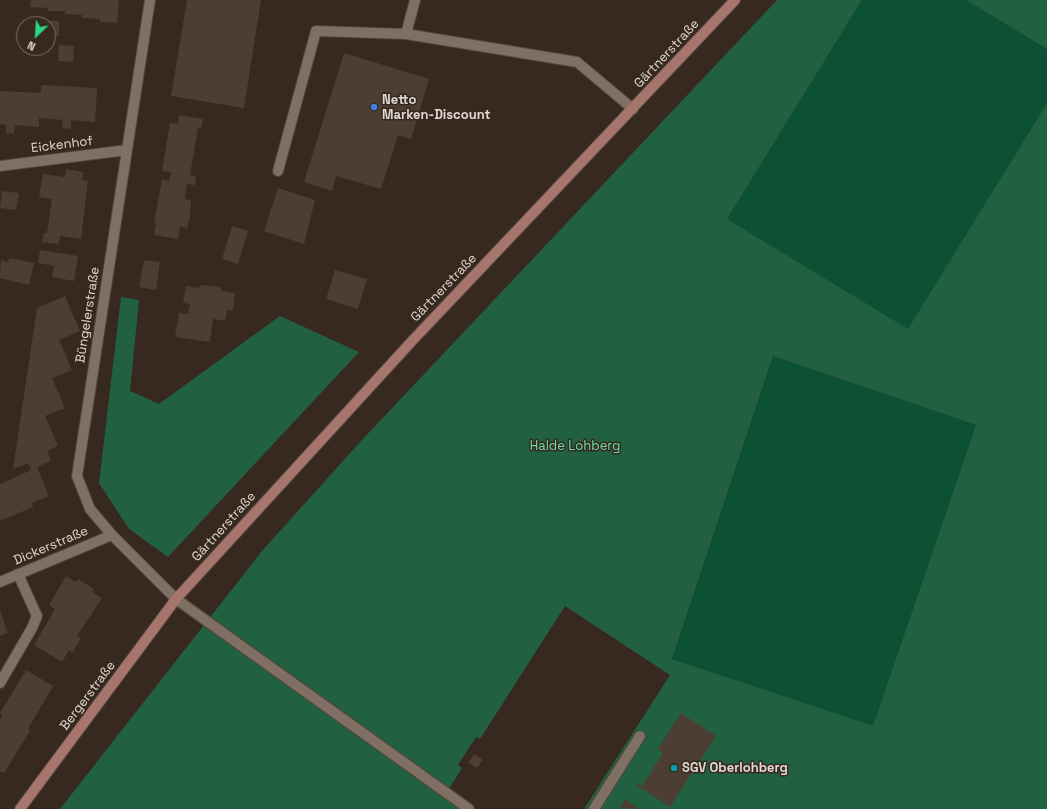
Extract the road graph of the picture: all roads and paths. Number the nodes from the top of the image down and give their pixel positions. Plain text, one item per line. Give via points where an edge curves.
1 (150, 0) edge
2 (415, 0) edge
3 (735, 0) edge
4 (406, 34) junction
5 (633, 109) junction
6 (127, 150) junction
7 (0, 166) edge
8 (278, 171) dead end
9 (112, 535) junction
10 (18, 574) junction
11 (0, 582) edge
12 (176, 599) junction
13 (0, 683) edge
14 (640, 736) dead end
15 (20, 809) edge
16 (469, 809) edge
17 (594, 809) edge

1 - 6 street, Büngelerstraße
2 - 4 street
3 - 5 main road, Gärtnerstraße
4 - 5 street via 577,62
4 - 8 street via 316,32
5 - 12 main road, Gärtnerstraße via 412,340
6 - 7 street, Eickenhof
6 - 9 street, Büngelerstraße via 77,476 90,509
9 - 10 street, Dickerstraße
9 - 12 street, Büngelerstraße
10 - 11 street, Dickerstraße
10 - 13 street via 37,616
12 - 15 main road, Bergerstraße
12 - 16 street, Büngelerstraße
14 - 17 street

